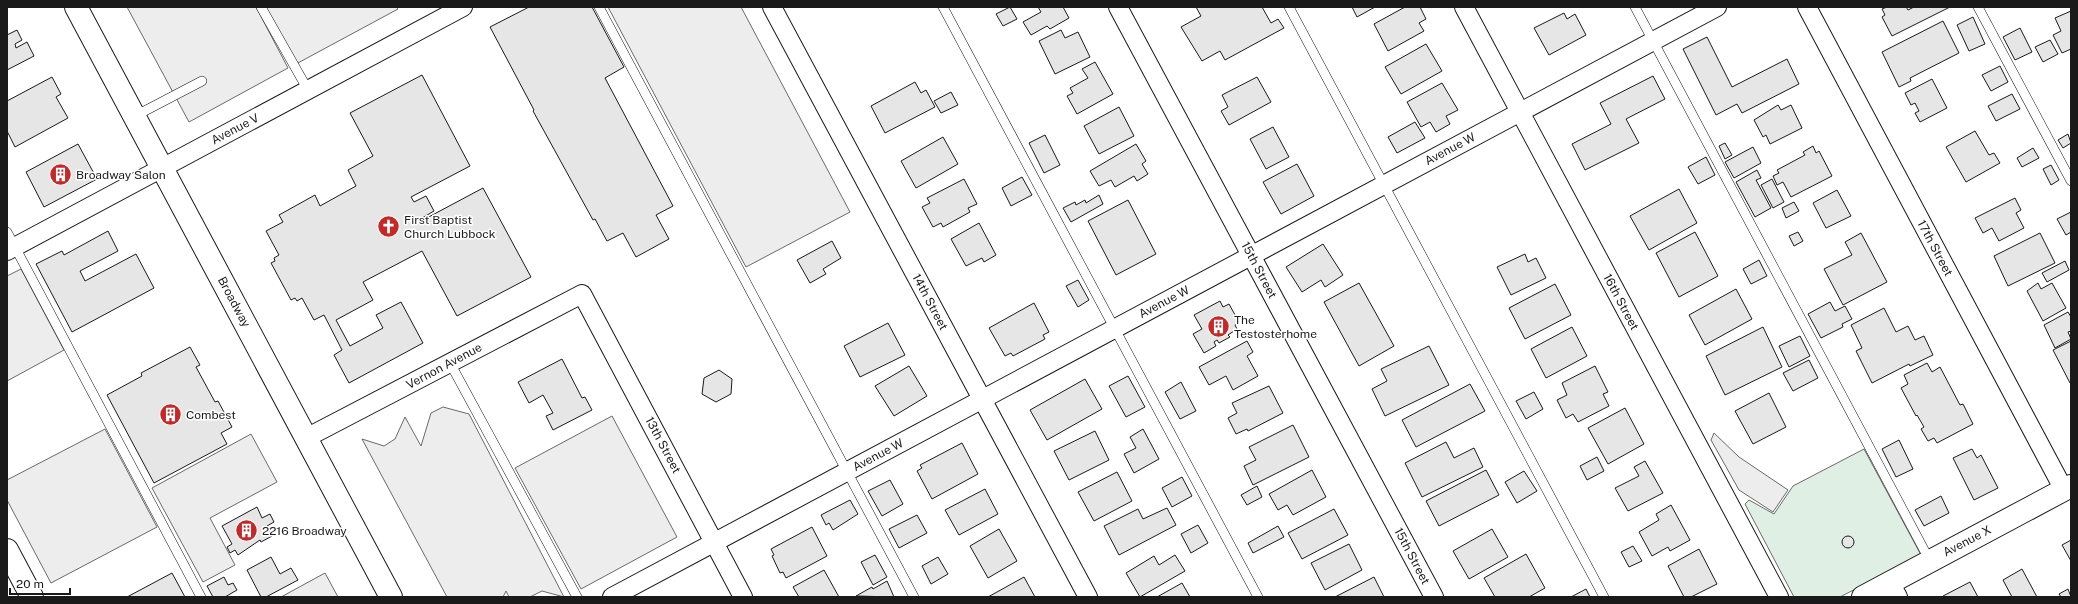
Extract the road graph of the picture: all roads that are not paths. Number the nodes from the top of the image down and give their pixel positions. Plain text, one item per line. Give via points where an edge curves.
1 (76, 7) edge
2 (261, 7) edge
3 (463, 7) edge
4 (599, 7) edge
5 (772, 7) edge
6 (942, 7) edge
7 (1118, 7) edge
8 (1289, 7) edge
9 (1464, 7) edge
10 (1635, 7) edge
11 (1717, 7) edge
12 (1807, 7) edge
13 (1978, 7) edge
14 (433, 14) edge
15 (1653, 41) junction
16 (202, 81) dead end
17 (308, 90) junction
18 (1520, 112) junction
19 (134, 116) junction
20 (162, 168) junction
21 (2071, 181) edge
22 (1384, 184) junction
23 (10, 243) edge
24 (1251, 255) junction
25 (582, 294) joint
26 (1115, 328) junction
27 (450, 363) junction
28 (982, 399) junction
29 (306, 438) junction
30 (847, 471) junction
31 (2068, 488) edge
32 (714, 542) junction
33 (7, 550) edge
34 (1930, 561) junction
35 (1894, 590) edge
36 (32, 597) edge
37 (201, 597) edge
38 (391, 597) edge
39 (577, 597) edge
40 (612, 597) edge
41 (743, 597) edge
42 (914, 597) edge
43 (1088, 597) edge
44 (1258, 597) edge
45 (1434, 597) edge
46 (1604, 597) edge
47 (1778, 597) edge
48 (1862, 597) edge

1 - 19 main road, Broadway
2 - 17 lane
3 - 14 street, Avenue V
4 - 30 lane
5 - 28 street, 14th Street
6 - 26 lane
7 - 24 street, 15th Street
8 - 22 lane
9 - 18 street, 16th Street
10 - 15 lane
11 - 15 street, Avenue W
12 - 31 street, 17th Street
13 - 21 lane
14 - 17 street, Avenue V
15 - 18 street, Avenue W
15 - 34 lane
16 - 19 lane
17 - 20 street, Avenue V
18 - 22 street, Avenue W
18 - 47 street, 16th Street
19 - 20 main road, Broadway
20 - 23 street, Avenue V
20 - 29 main road, Broadway
22 - 24 street, Avenue W
22 - 46 lane
23 - 37 lane
24 - 26 street, Avenue W
24 - 45 street, 15th Street
25 - 27 street, Vernon Avenue
25 - 32 street, 13th Street
26 - 28 street, Avenue W
26 - 44 lane
27 - 29 street, Vernon Avenue
27 - 39 lane
28 - 30 street, Avenue W
28 - 43 street, 14th Street
29 - 38 main road, Broadway
30 - 32 street, Avenue W
30 - 42 lane
31 - 34 main road, Avenue X
32 - 40 street, Avenue W
32 - 41 street, 13th Street
33 - 36 main road
34 - 35 main road, Avenue X
35 - 48 main road, Avenue X

